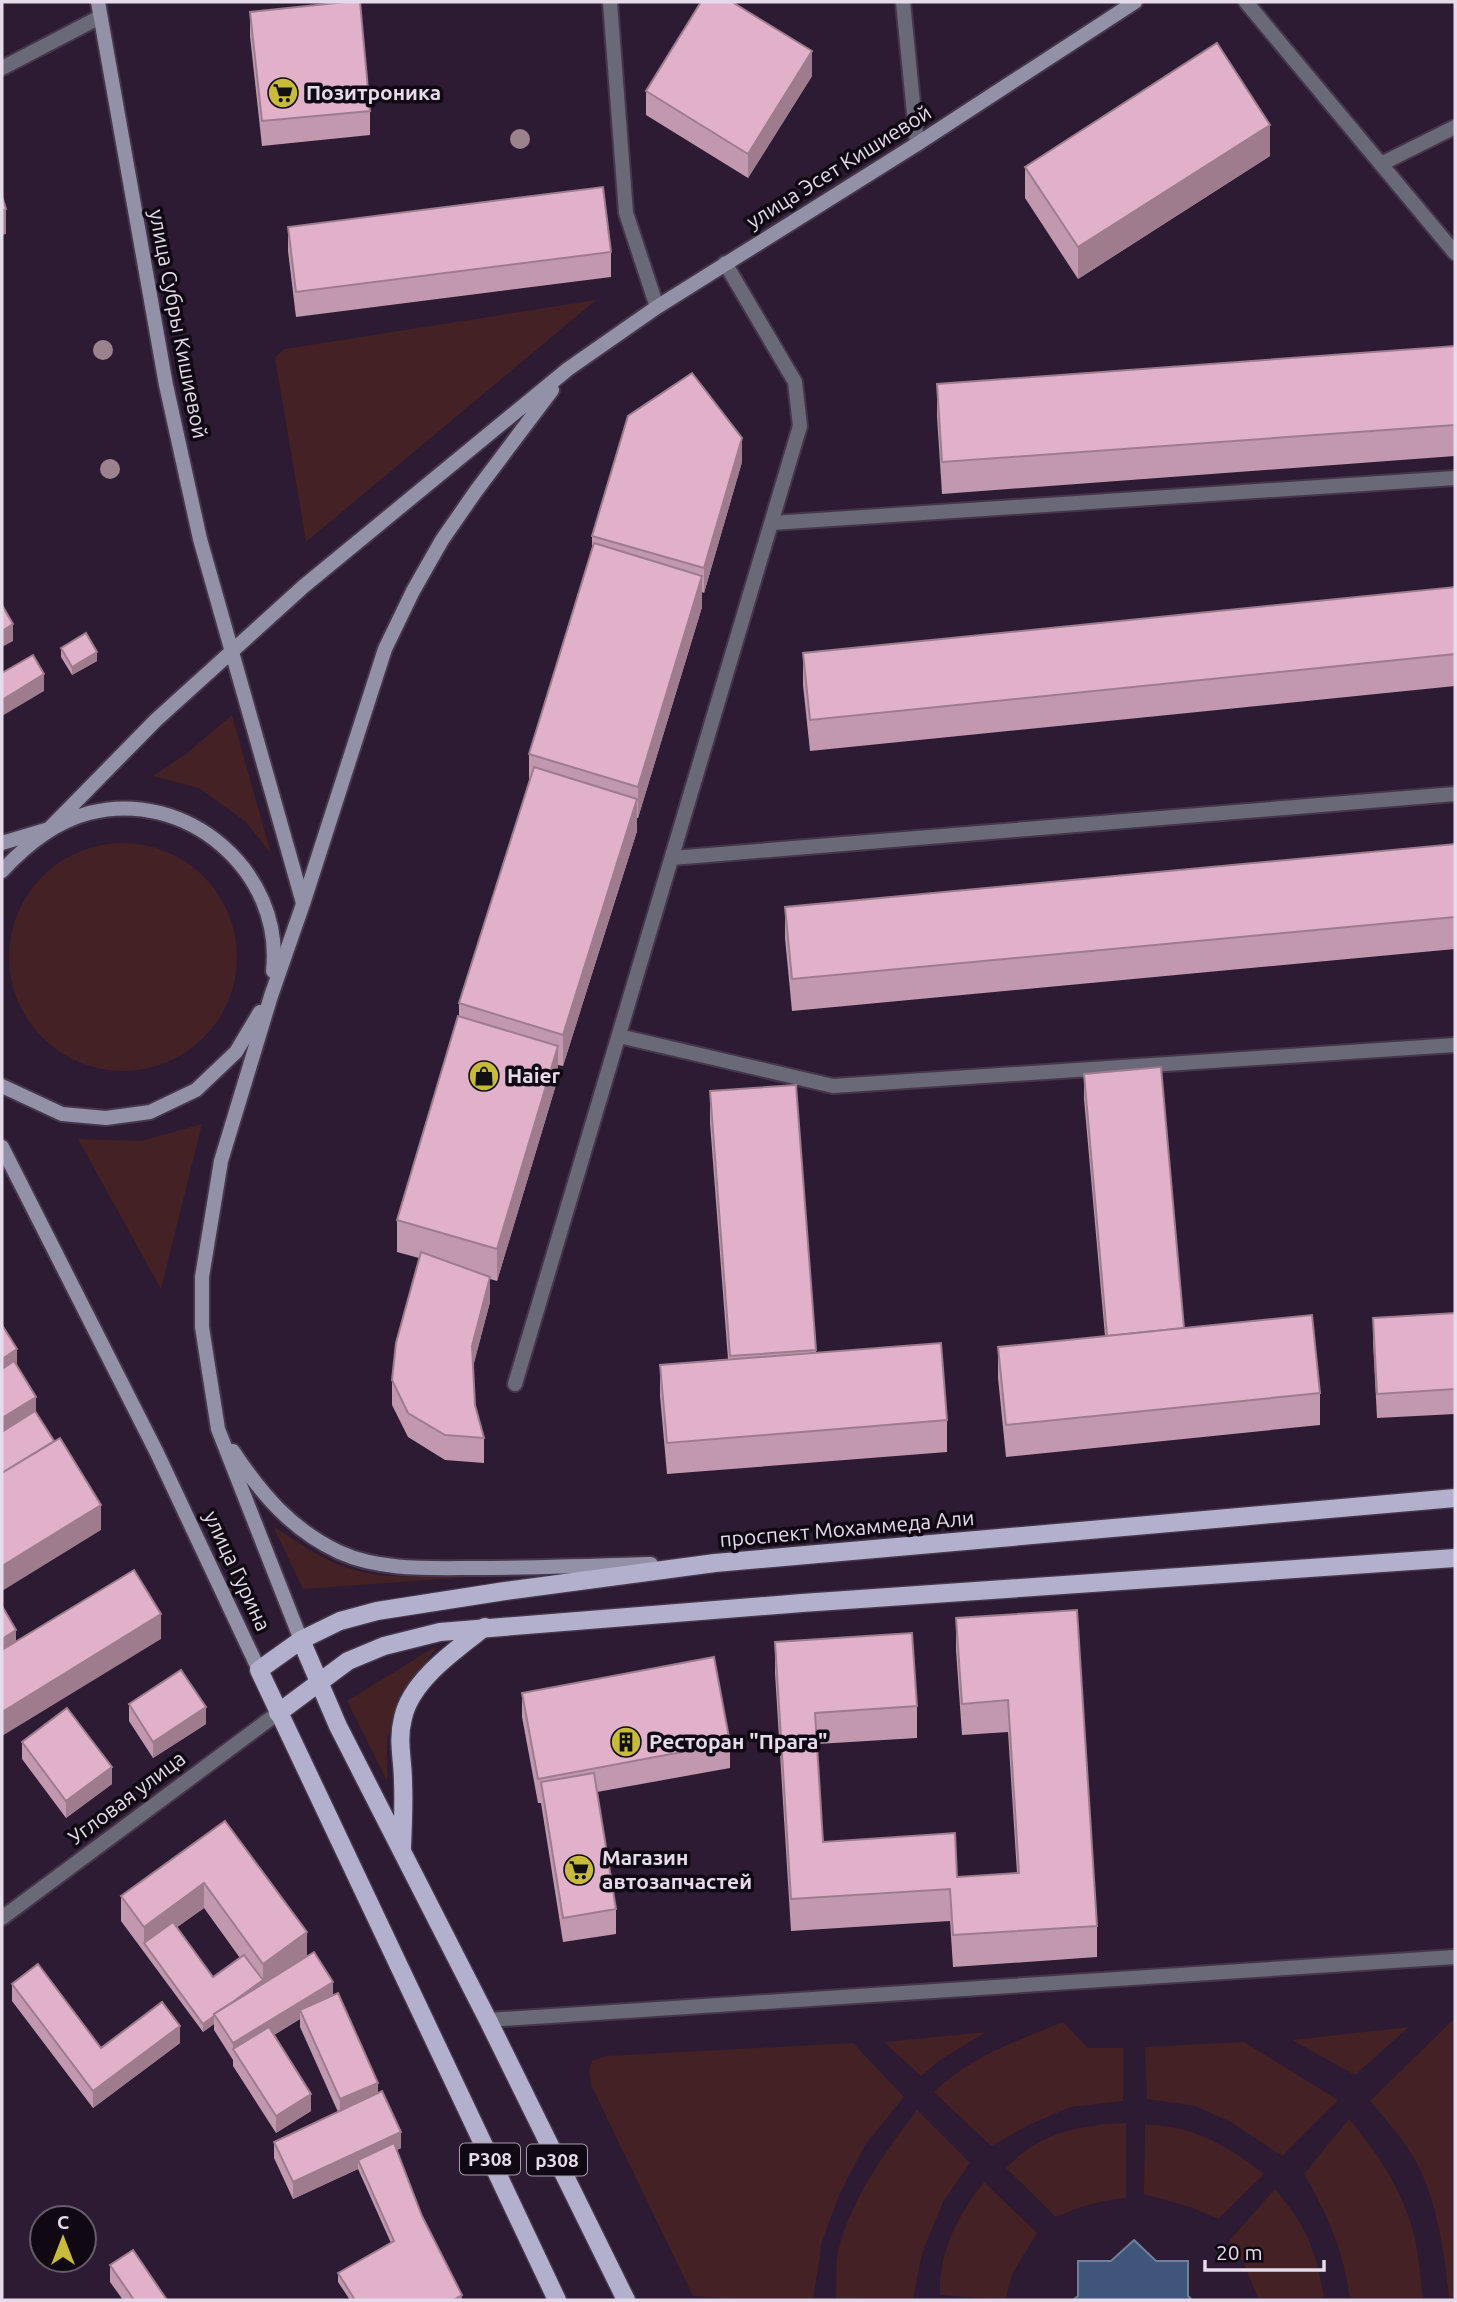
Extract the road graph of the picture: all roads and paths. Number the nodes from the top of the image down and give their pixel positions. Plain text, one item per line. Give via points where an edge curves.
1 (98, 2) edge
2 (610, 2) edge
3 (903, 2) edge
4 (1135, 2) edge
5 (1246, 2) edge
6 (100, 17) junction
7 (2, 68) edge
8 (1455, 127) edge
9 (917, 144) junction
10 (1381, 164) junction
11 (1455, 253) edge
12 (725, 263) junction
13 (657, 307) junction
14 (568, 369) junction
15 (1455, 478) edge
16 (772, 523) junction
17 (233, 650) junction
18 (1455, 794) edge
19 (49, 829) junction
20 (2, 843) edge
21 (672, 858) junction
22 (2, 871) edge
23 (303, 904) junction
24 (271, 996) junction
25 (619, 1036) junction
26 (1455, 1045) edge
27 (2, 1086) edge
28 (2, 1147) edge
29 (515, 1384) dead end
30 (218, 1429) junction
31 (1455, 1498) edge
32 (1455, 1558) edge
33 (715, 1563) junction
34 (485, 1627) junction
35 (301, 1640) junction
36 (259, 1670) junction
37 (318, 1681) junction
38 (278, 1713) junction
39 (402, 1851) junction
40 (2, 1918) edge
41 (1455, 1957) edge
42 (488, 2020) junction
43 (557, 2300) edge
44 (626, 2300) edge

1 - 6 main road, улица Субры Кишиевой
2 - 13 street via 626,213
3 - 9 street
4 - 9 main road, улица Эсет Кишиевой
5 - 10 street
6 - 7 street
6 - 17 main road, улица Субры Кишиевой via 166,384 200,539
8 - 10 street
9 - 12 main road, улица Эсет Кишиевой
10 - 11 street
12 - 13 main road, улица Эсет Кишиевой
12 - 16 street via 795,382 800,426
13 - 14 main road, улица Эсет Кишиевой
14 - 17 main road
14 - 23 main road via 476,491 412,591 385,649
15 - 16 street
16 - 21 street
17 - 19 main road via 156,720
17 - 23 main road, улица Субры Кишиевой
18 - 21 street
19 - 20 main road
19 - 22 main road
19 - 24 main road via 90,812 134,808 177,818 216,838 247,870 267,909 275,952
21 - 25 street
23 - 24 main road
24 - 27 main road via 236,1052 195,1090 150,1112 106,1118 62,1114
24 - 30 main road via 221,1161 202,1278 202,1326
25 - 26 street via 833,1086
25 - 29 street
28 - 36 main road, улица Гурина via 157,1453
30 - 33 main road via 254,1484 285,1517 342,1553 375,1563 537,1568
30 - 35 main road
31 - 33 main road, проспект Мохаммеда Али
32 - 34 main road
33 - 35 main road, проспект Мохаммеда Али via 377,1611 340,1621
34 - 37 main road via 384,1646 348,1661
34 - 39 main road via 437,1665 403,1715 399,1750
35 - 36 main road, проспект Мохаммеда Али
35 - 37 main road
36 - 38 main road, улица Гурина
37 - 38 main road
37 - 39 main road
38 - 40 street, Угловая улица
38 - 43 main road, улица Гурина / P308
39 - 42 main road
41 - 42 street
42 - 44 main road, p308

